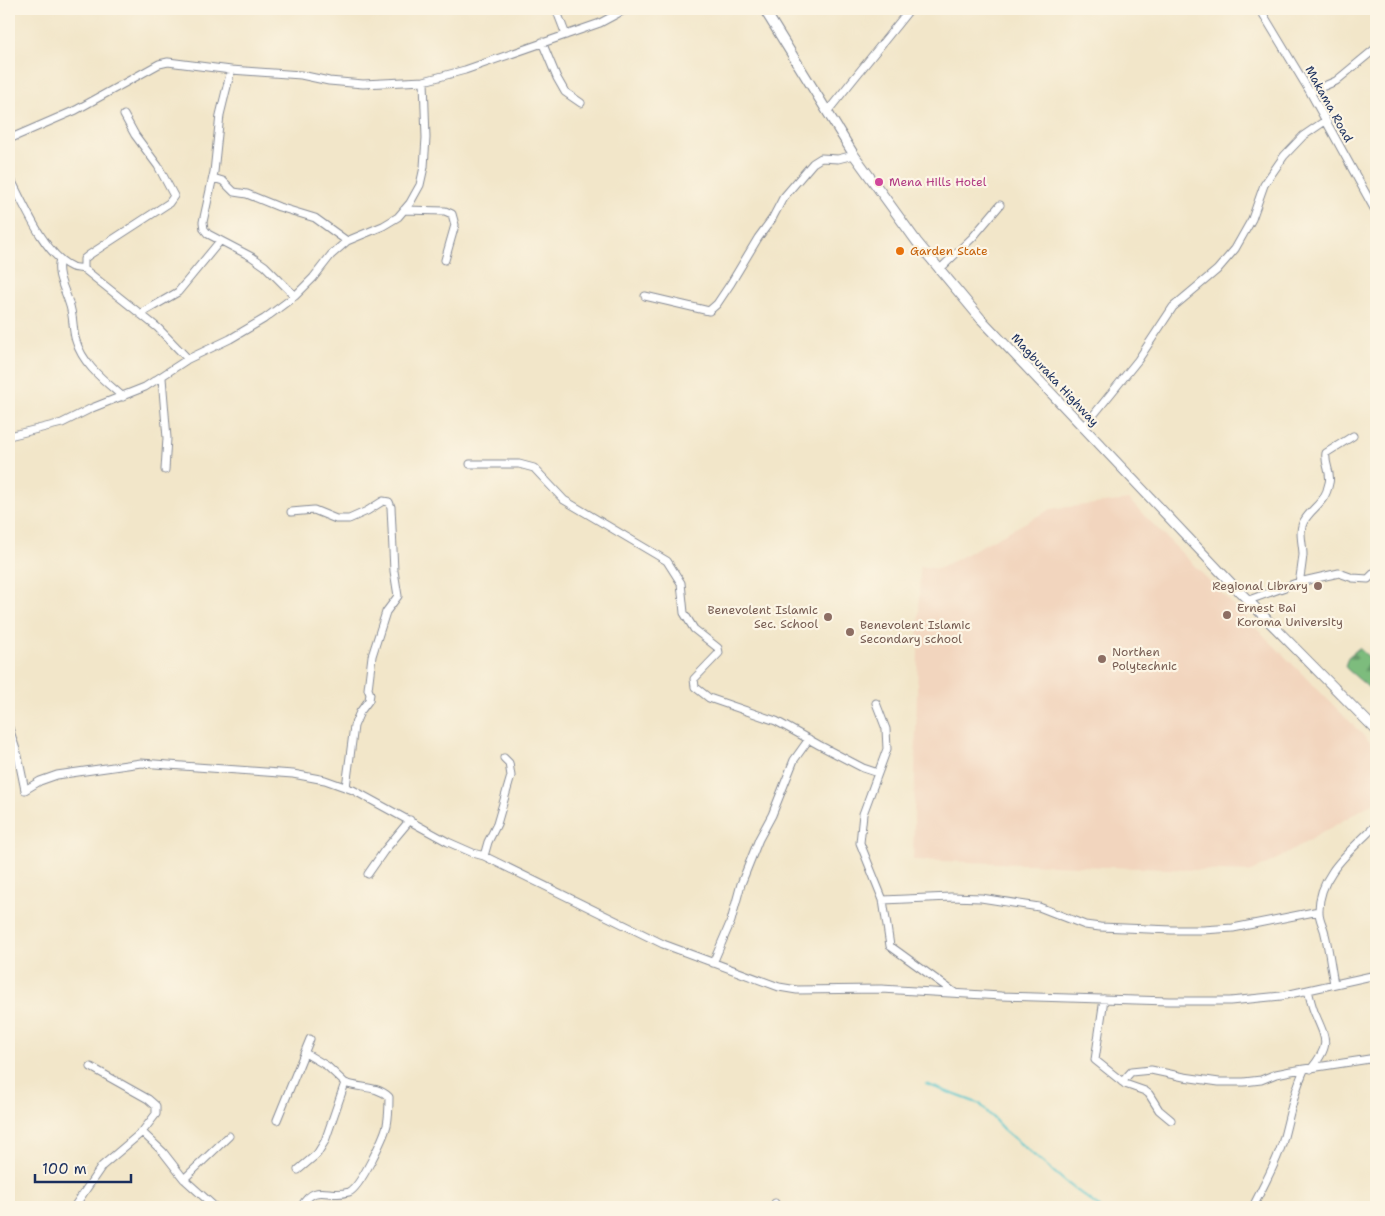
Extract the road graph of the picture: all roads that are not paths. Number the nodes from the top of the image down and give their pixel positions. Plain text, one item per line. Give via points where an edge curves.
1 (556, 9) edge
2 (626, 9) edge
3 (764, 9) edge
4 (910, 9) edge
5 (1260, 9) edge
6 (566, 35) junction
7 (542, 42) junction
8 (1376, 48) edge
9 (231, 70) junction
10 (424, 81) junction
11 (1310, 92) junction
12 (581, 103) dead end
13 (827, 112) junction
14 (124, 115) dead end
15 (1325, 121) junction
16 (9, 139) edge
17 (854, 156) junction
18 (9, 176) edge
19 (213, 178) junction
20 (1000, 205) dead end
21 (404, 210) junction
22 (1376, 212) edge
23 (220, 241) junction
24 (347, 241) junction
25 (60, 259) junction
26 (445, 260) dead end
27 (84, 269) junction
28 (940, 270) junction
29 (295, 296) junction
30 (645, 296) dead end
31 (140, 314) junction
32 (188, 359) junction
33 (162, 378) junction
34 (123, 397) junction
35 (1083, 428) junction
36 (9, 436) edge
37 (1353, 436) dead end
38 (470, 464) dead end
39 (165, 470) dead end
40 (290, 512) dead end
41 (1376, 571) edge
42 (1300, 582) junction
43 (1249, 600) junction
44 (876, 703) dead end
45 (9, 728) edge
46 (1376, 730) edge
47 (809, 739) junction
48 (504, 758) dead end
49 (878, 773) junction
50 (346, 787) junction
51 (410, 820) junction
52 (1376, 826) edge
53 (484, 856) junction
54 (368, 874) dead end
55 (883, 900) junction
56 (1319, 912) junction
57 (713, 962) junction
58 (1376, 975) edge
59 (1334, 984) junction
60 (1308, 990) junction
61 (955, 993) junction
62 (1104, 999) junction
63 (310, 1039) dead end
64 (305, 1053) junction
65 (1376, 1058) edge
66 (91, 1067) dead end
67 (1308, 1069) junction
68 (345, 1082) junction
69 (1122, 1082) junction
70 (276, 1120) dead end
71 (1171, 1120) dead end
72 (142, 1132) junction
73 (230, 1136) dead end
74 (298, 1170) dead end
75 (184, 1179) junction
76 (74, 1207) edge
77 (215, 1207) edge
78 (301, 1207) edge
79 (1253, 1207) edge

1 - 6 street
2 - 6 street via 600,23
3 - 13 main road, Magburaka Highway
4 - 13 street
5 - 11 street, Makama Road
6 - 7 street
7 - 10 street
7 - 12 street via 563,88
8 - 11 street via 1336,81
9 - 10 street via 363,84
9 - 16 street via 168,62 159,64 76,110
9 - 19 street via 220,115
10 - 21 street via 424,167 420,185
11 - 15 street, Makama Road
13 - 17 main road, Magburaka Highway
14 - 27 street via 174,196 169,203 84,259
15 - 22 street, Makama Road
15 - 35 street via 1303,136 1284,156 1264,185 1252,219 1235,249 1217,270 1173,307 1138,360
17 - 28 main road, Magburaka Highway
17 - 30 street via 821,158 813,163 783,198 731,283 709,311
18 - 25 street via 47,247
19 - 23 street via 203,222 208,234
19 - 24 street via 223,181 234,192 316,218
20 - 28 street
21 - 24 street via 383,226
21 - 26 street via 452,214 455,225
23 - 29 street via 265,266
23 - 31 street via 178,292
24 - 29 street
25 - 27 street via 72,267
25 - 34 street via 58,270 71,308 76,343 92,368
27 - 31 street
28 - 35 main road, Magburaka Highway
29 - 32 street via 264,319
31 - 32 street
32 - 33 street
33 - 34 street
33 - 39 street via 167,438
34 - 36 street via 62,423
35 - 43 main road, Magburaka Highway
37 - 42 street via 1326,454 1330,480 1325,496 1303,522
38 - 47 street via 519,464 534,468 564,500 667,561 681,584 684,613 694,629 718,648 719,653 694,678 694,687 709,698 776,720
40 - 50 street via 314,510 336,520 349,519 383,500 391,507 398,596 386,612 372,656 369,700 354,726
41 - 42 street via 1368,579 1338,573
42 - 43 street
43 - 46 main road, Magburaka Highway
44 - 49 street via 887,738 887,750
45 - 50 street via 25,790 56,775 141,763 294,774
47 - 49 street
47 - 57 street via 794,760 759,839
48 - 53 street via 509,763 511,776
49 - 55 street via 863,814 860,843
50 - 51 street
51 - 53 street via 448,842
51 - 54 street
52 - 56 street via 1331,872
53 - 57 street via 663,944
55 - 56 street via 981,898 1032,906 1085,925 1172,930 1233,928
55 - 61 street via 890,946
56 - 59 street
57 - 61 street via 778,987 797,990 881,989
58 - 59 street
59 - 60 street
60 - 62 street via 1259,1000
60 - 67 street via 1325,1038 1324,1049
61 - 62 street
62 - 69 street via 1095,1060
63 - 64 street
64 - 68 street
64 - 70 street
65 - 67 street
66 - 72 street via 156,1106 156,1114
67 - 69 street via 1231,1083 1144,1070 1131,1072
67 - 79 street via 1296,1088 1273,1169
68 - 74 street via 325,1141 317,1154
68 - 78 street via 357,1087 371,1087 389,1097 386,1127 356,1188 349,1192 316,1192 307,1197
69 - 71 street via 1149,1094 1159,1110
72 - 75 street
72 - 76 street via 102,1166
73 - 75 street
75 - 77 street

